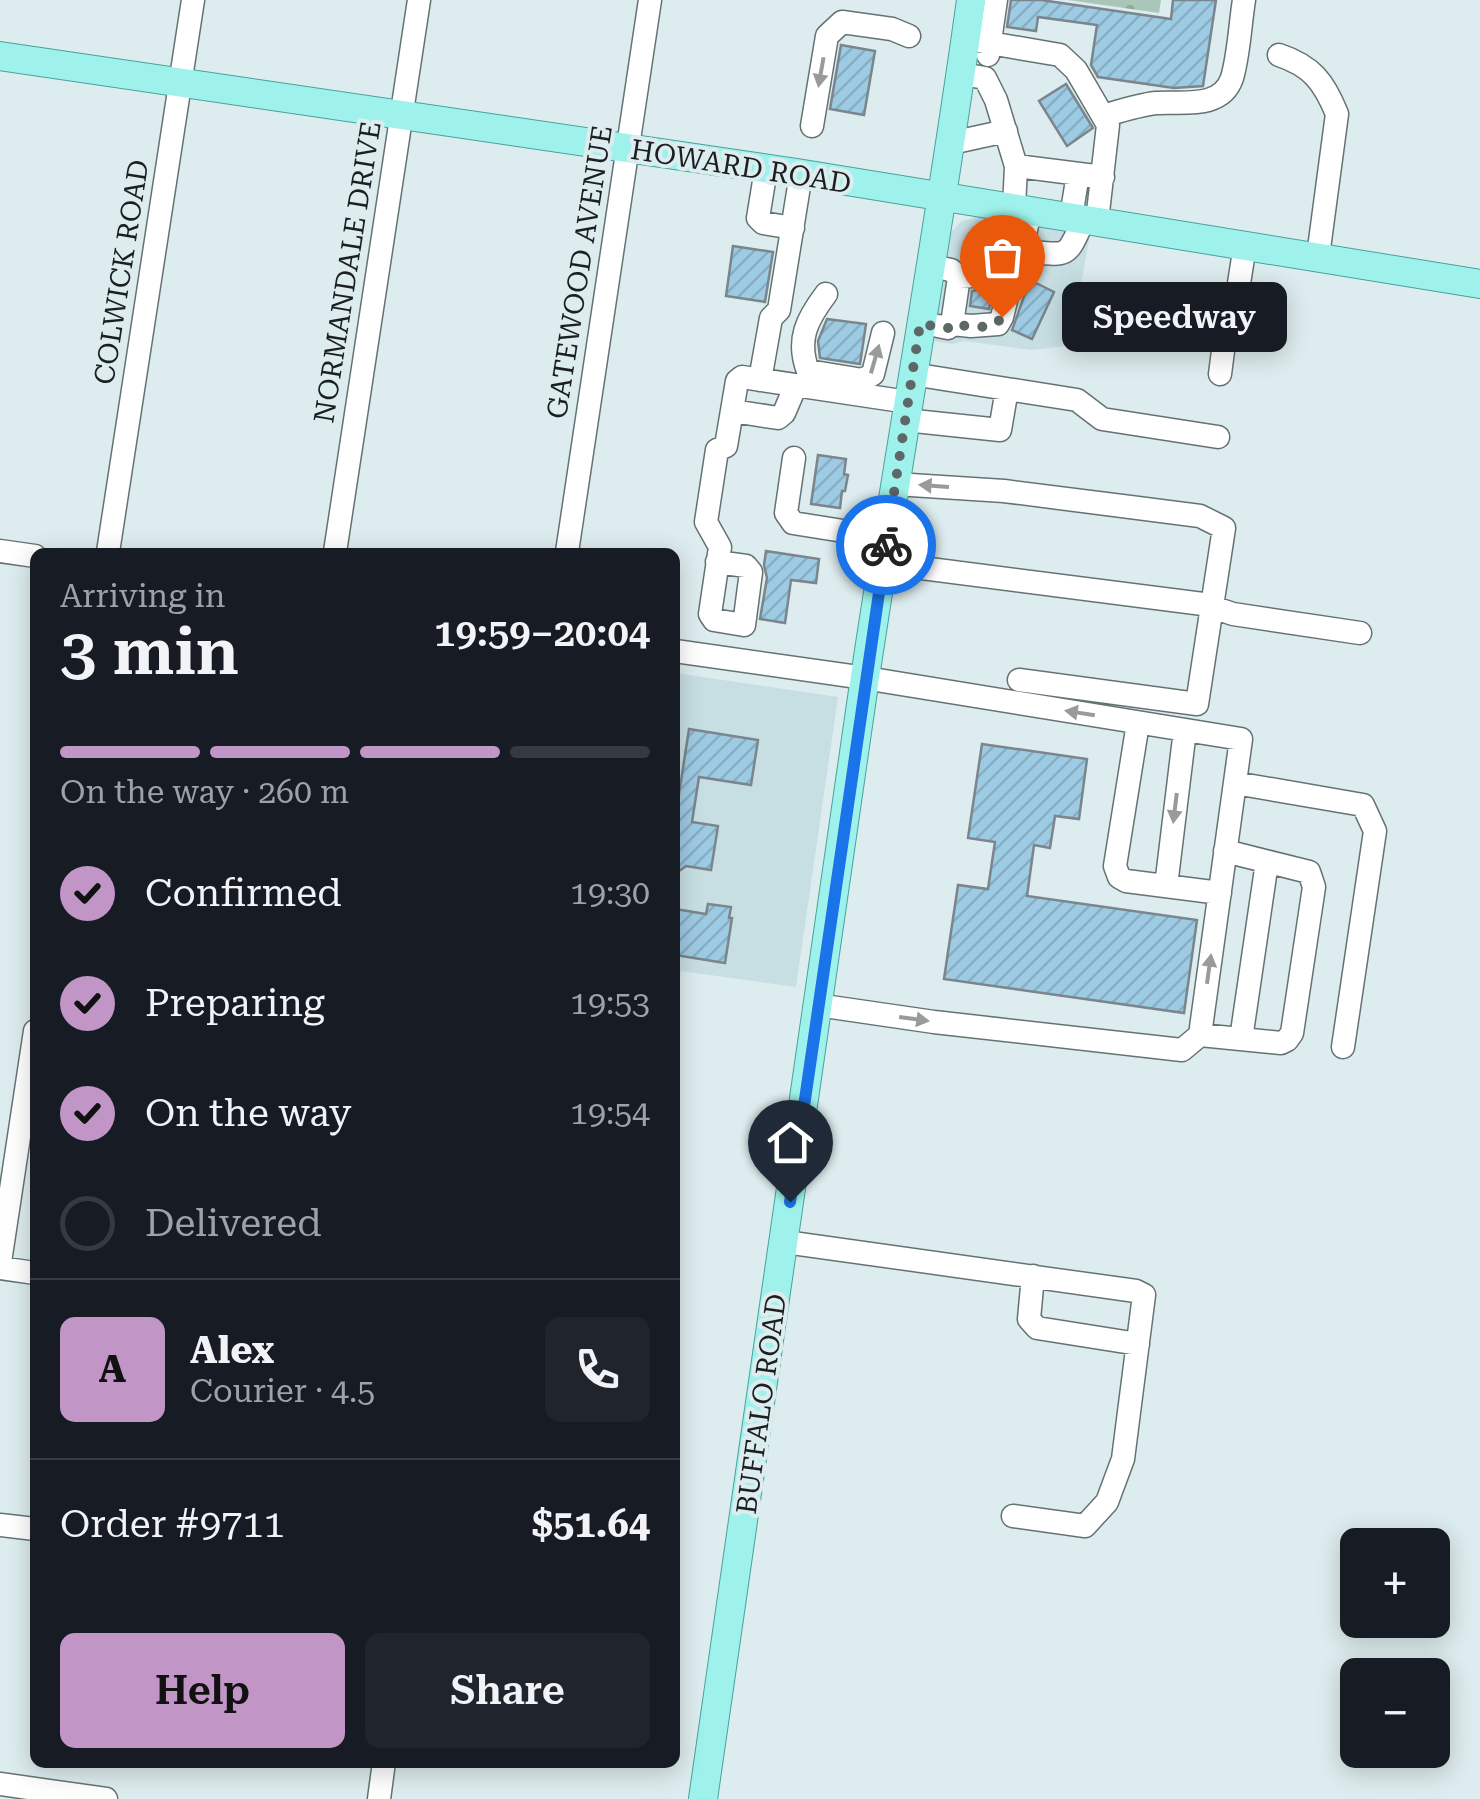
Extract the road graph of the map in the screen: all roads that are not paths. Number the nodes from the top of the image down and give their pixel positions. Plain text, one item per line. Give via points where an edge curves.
1 (194, 0) edge
2 (418, 0) edge
3 (650, 0) edge
4 (971, 0) edge
5 (996, 0) edge
6 (1244, 0) edge
7 (909, 36) dead end
8 (978, 41) junction
9 (1278, 55) dead end
10 (0, 56) edge
11 (973, 76) junction
12 (181, 83) junction
13 (400, 116) junction
14 (1103, 116) junction
15 (812, 126) dead end
16 (1006, 131) junction
17 (951, 143) junction
18 (627, 150) junction
19 (1016, 166) junction
20 (766, 169) junction
21 (801, 174) junction
22 (1078, 174) junction
23 (1103, 177) junction
24 (943, 197) junction
25 (1022, 209) junction
26 (1084, 219) junction
27 (793, 228) junction
28 (1245, 244) junction
29 (1022, 256) junction
30 (1318, 256) junction
31 (931, 266) junction
32 (959, 276) junction
33 (1480, 284) edge
34 (826, 294) dead end
35 (920, 324) junction
36 (952, 324) junction
37 (882, 333) dead end
38 (1220, 374) dead end
39 (760, 380) junction
40 (796, 385) junction
41 (1008, 388) junction
42 (908, 398) junction
43 (733, 411) junction
44 (1218, 436) dead end
45 (794, 458) dead end
46 (896, 484) junction
47 (109, 548) edge
48 (336, 548) edge
49 (568, 548) edge
50 (885, 551) junction
51 (0, 552) edge
52 (30, 555) edge
53 (717, 562) junction
54 (1212, 608) junction
55 (744, 625) junction
56 (1360, 633) dead end
57 (680, 652) edge
58 (738, 660) junction
59 (865, 678) junction
60 (1019, 680) dead end
61 (1138, 722) junction
62 (1185, 730) junction
63 (1235, 783) junction
64 (1225, 851) junction
65 (1267, 862) junction
66 (1166, 886) junction
67 (1220, 893) junction
68 (817, 1005) junction
69 (1200, 1035) junction
70 (1241, 1039) junction
71 (1343, 1047) dead end
72 (30, 1064) edge
73 (785, 1242) junction
74 (0, 1265) edge
75 (30, 1272) edge
76 (1033, 1276) junction
77 (1138, 1344) junction
78 (1013, 1516) dead end
79 (0, 1525) edge
80 (30, 1529) edge
81 (383, 1768) edge
82 (0, 1784) edge
83 (106, 1799) edge
84 (379, 1799) edge
85 (704, 1799) edge

1 - 12 street, COLWICK ROAD
2 - 13 street, NORMANDALE DRIVE
3 - 18 street, GATEWOOD AVENUE
4 - 8 main road, BUFFALO ROAD
5 - 8 street
6 - 14 street via 1231,82 1216,98
7 -> 15 street via 842,22 828,36
8 - 11 main road, BUFFALO ROAD
8 - 14 street via 1060,55
9 - 30 street via 1308,67 1337,114
10 - 12 main road, HOWARD ROAD
11 - 16 street via 996,100
11 - 17 main road, BUFFALO ROAD
12 - 13 main road, HOWARD ROAD
12 - 47 street, COLWICK ROAD
13 - 18 main road, HOWARD ROAD
13 - 48 street, NORMANDALE DRIVE
14 - 23 street
16 - 17 street
16 - 19 street
17 - 24 main road, BUFFALO ROAD
18 - 20 main road, HOWARD ROAD
18 - 49 street, GATEWOOD AVENUE
19 - 22 street
19 - 25 street
20 - 21 main road, HOWARD ROAD
20 - 27 street via 758,218
21 - 24 main road, HOWARD ROAD
21 - 27 street
22 - 23 street
22 - 26 street
23 - 26 street
24 - 25 main road, HOWARD ROAD
24 - 31 main road, BUFFALO ROAD
25 - 26 main road, HOWARD ROAD
25 - 29 street
26 - 28 main road, HOWARD ROAD
26 - 29 street via 1061,255
27 - 39 street
28 - 30 main road, HOWARD ROAD
28 - 38 street
29 - 32 street via 990,274
29 - 36 street via 998,324
30 - 33 main road, HOWARD ROAD
31 - 32 street
31 - 35 main road, BUFFALO ROAD
32 - 36 street
34 -> 37 street via 808,316 802,355 808,371 863,380 872,374
35 - 36 street
35 - 42 main road, BUFFALO ROAD
39 - 40 street
39 - 43 street via 737,381
40 - 42 street
40 - 43 street via 778,418
41 - 42 street
41 - 42 street via 1000,430
41 - 44 street via 1076,400 1102,419
42 - 46 main road, BUFFALO ROAD
43 - 53 street via 726,446 716,450 706,522 720,547
45 - 50 street via 786,513 794,523
46 - 50 main road, BUFFALO ROAD
54 -> 46 street via 1224,528 1200,516
50 - 54 street
50 - 59 main road, BUFFALO ROAD
51 - 52 street
53 - 55 street via 710,614
53 - 55 street via 751,572
54 - 56 street
54 - 60 street via 1197,704
55 - 58 street
57 - 58 street
58 - 59 street
61 -> 59 street
59 - 68 main road, BUFFALO ROAD
61 - 62 street
61 - 66 street via 1115,866 1126,881
62 - 63 street via 1241,739
62 -> 66 street
63 - 64 street
63 - 71 street via 1362,806 1376,831
64 - 65 street
64 - 67 street
65 - 70 street
65 - 70 street via 1309,872 1314,887 1292,1033 1280,1043
66 - 67 street
69 -> 67 street
68 -> 69 street via 1182,1050
68 - 73 main road, BUFFALO ROAD
69 - 70 street
72 - 74 street
73 - 76 street
73 - 85 main road, BUFFALO ROAD
74 - 75 street
76 - 77 street via 1029,1319 1037,1328
76 - 77 street via 1144,1296
77 - 78 street via 1123,1459 1107,1502 1085,1526
79 - 80 street
81 - 84 street
82 - 83 street

